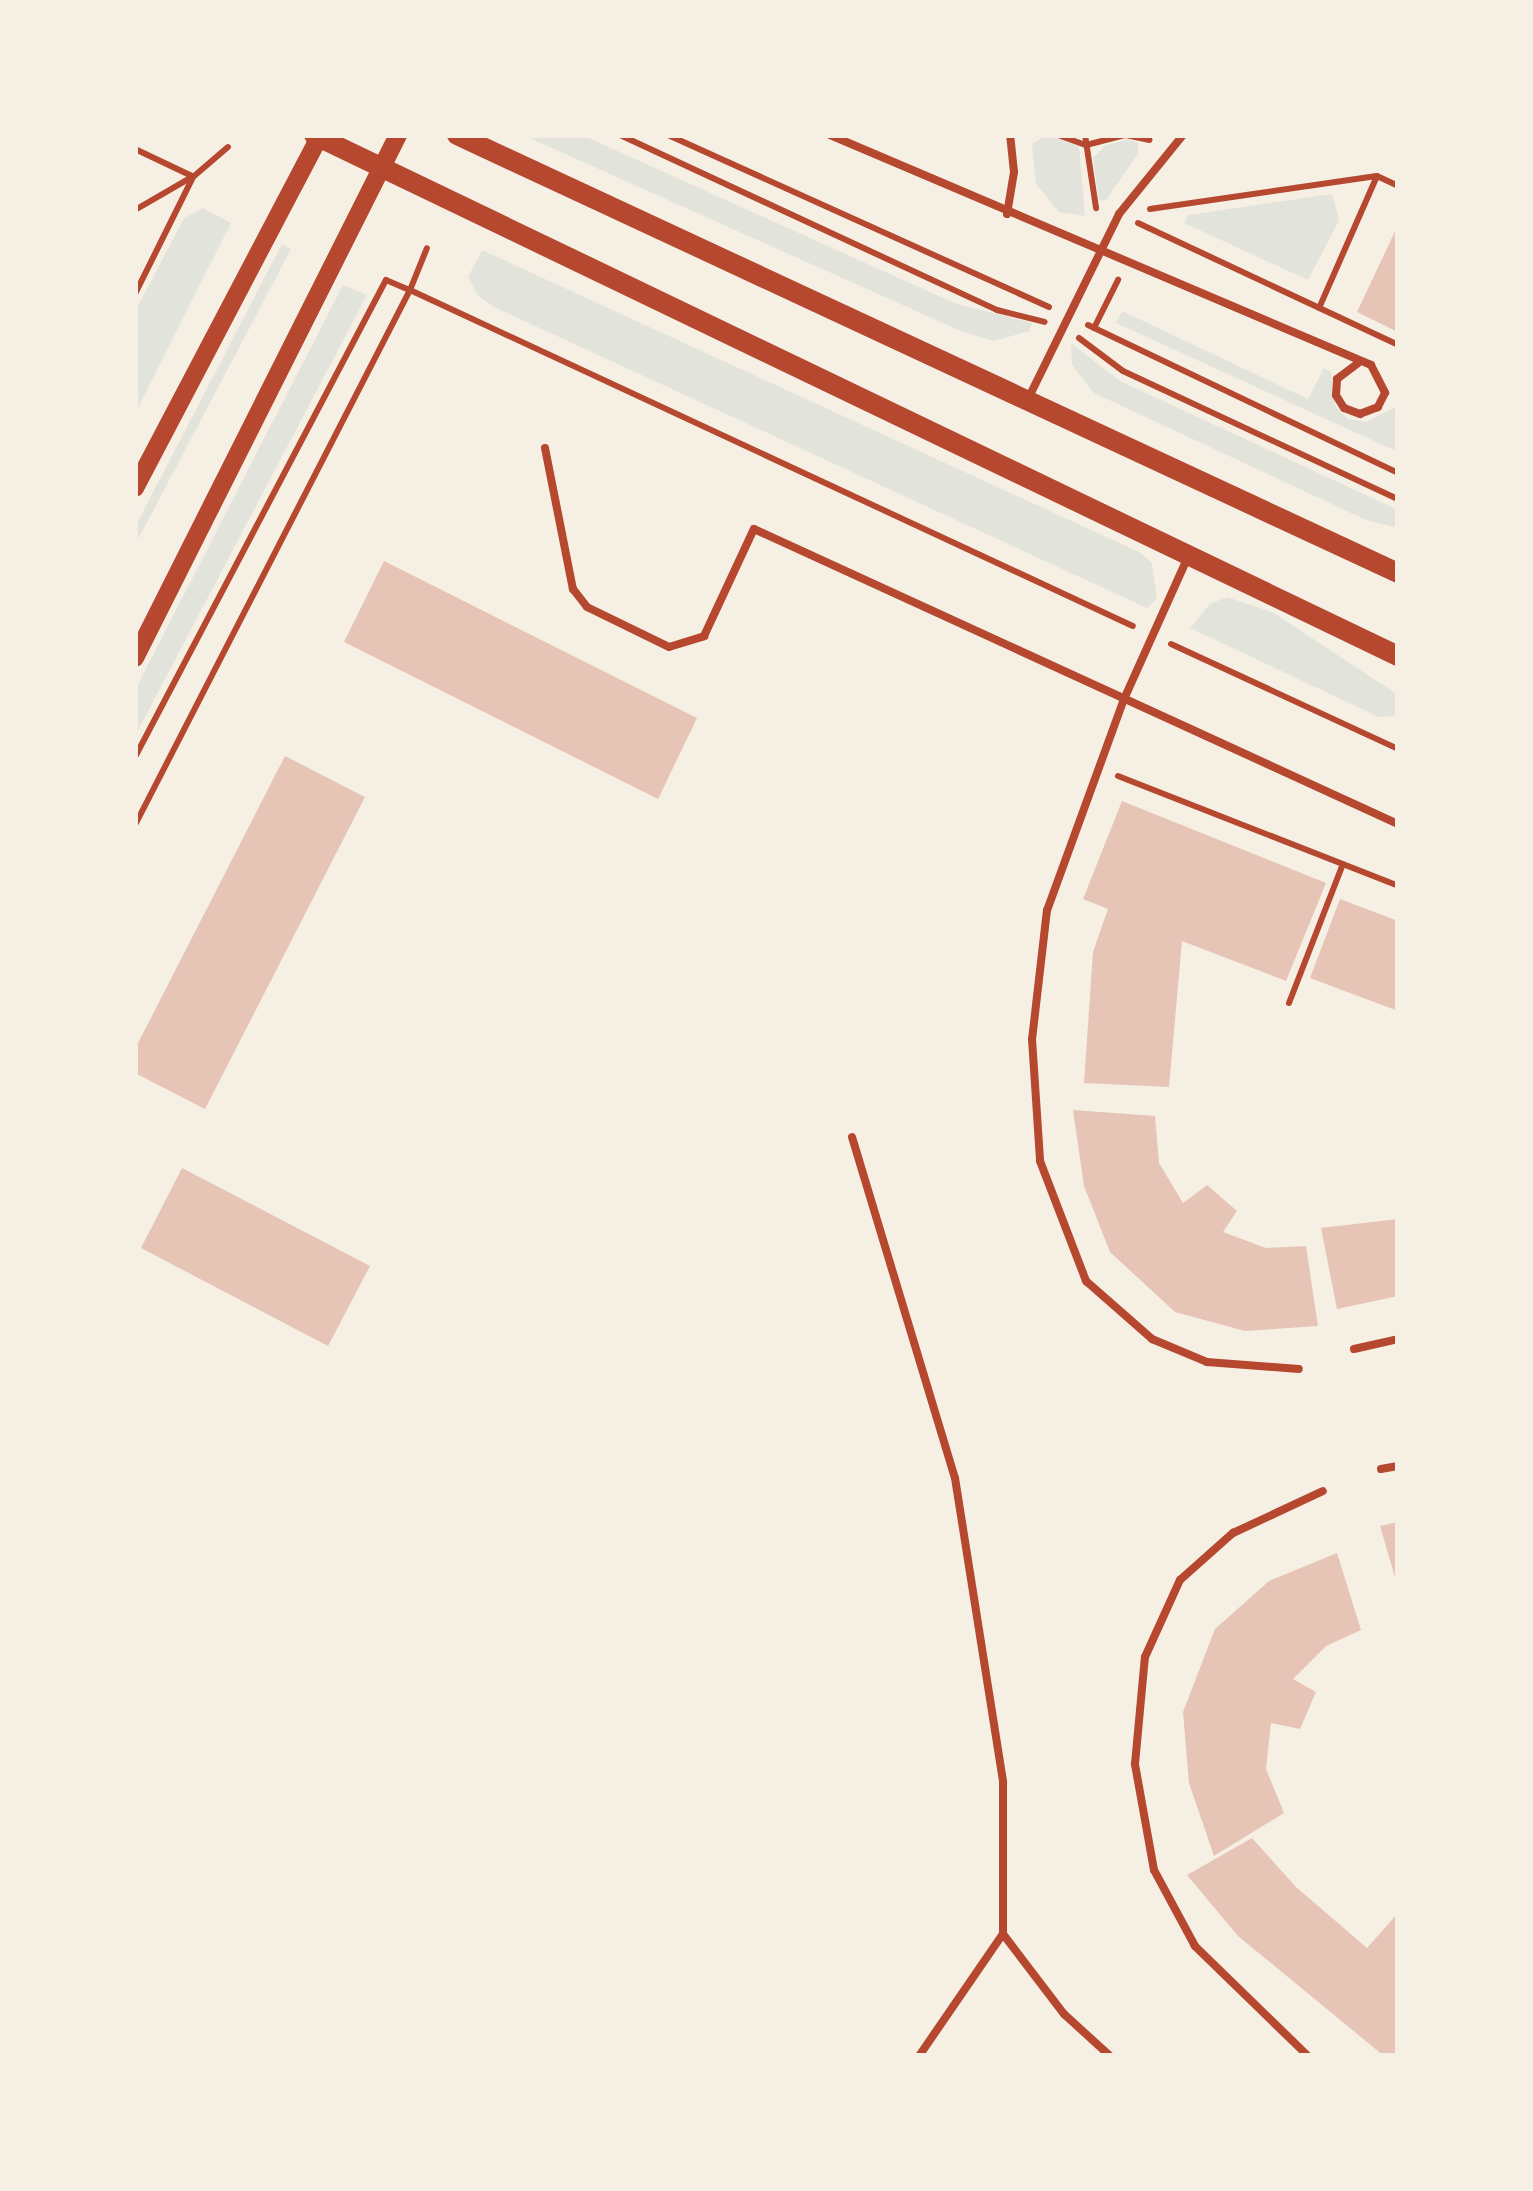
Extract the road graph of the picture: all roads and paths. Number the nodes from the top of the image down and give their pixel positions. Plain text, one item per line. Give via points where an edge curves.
1 (398, 135) edge
2 (457, 135) edge
3 (620, 135) edge
4 (668, 135) edge
5 (830, 135) edge
6 (1010, 135) edge
7 (1058, 135) edge
8 (1125, 135) edge
9 (1183, 135) edge
10 (318, 136) edge
11 (228, 147) dead end
12 (135, 149) edge
13 (382, 166) junction
14 (1378, 176) junction
15 (193, 177) junction
16 (1398, 186) edge
17 (135, 210) edge
18 (1008, 214) junction
19 (1119, 214) junction
20 (1095, 216) dead end
21 (427, 248) dead end
22 (1098, 253) junction
23 (410, 290) junction
24 (135, 294) edge
25 (1318, 308) junction
26 (1068, 316) junction
27 (1062, 330) junction
28 (1398, 346) edge
29 (1358, 364) junction
30 (1026, 401) junction
31 (545, 448) dead end
32 (1398, 474) edge
33 (135, 488) edge
34 (1398, 499) edge
35 (1187, 559) junction
36 (1398, 573) edge
37 (1152, 635) junction
38 (1398, 656) edge
39 (135, 658) edge
40 (1124, 699) junction
41 (1398, 736) edge
42 (1396, 748) edge
43 (135, 757) edge
44 (1098, 768) junction
45 (1398, 824) edge
46 (135, 825) edge
47 (1343, 864) junction
48 (1398, 886) edge
49 (1289, 1002) dead end
50 (852, 1137) dead end
51 (1398, 1338) edge
52 (1354, 1350) dead end
53 (1298, 1369) dead end
54 (1398, 1466) edge
55 (1382, 1468) dead end
56 (1323, 1492) dead end
57 (1003, 1934) junction
58 (919, 2056) edge
59 (1110, 2056) edge
60 (1308, 2056) edge

1 - 13 street
2 - 30 main road
3 - 27 path via 997,310 1024,313
4 - 26 path
5 - 18 lane
6 - 18 lane
7 - 8 path via 1086,145
9 - 19 lane
10 - 13 main road
10 - 33 street
11 - 15 path
12 - 15 path
13 - 35 main road
13 - 39 street
14 - 16 path
14 - 19 path
14 - 25 path
15 - 17 path
15 - 24 path
18 - 22 lane
19 - 20 path
19 - 22 lane
19 - 25 path
21 - 23 path
22 - 26 lane
22 - 29 lane
23 - 37 path
23 - 43 path via 386,280
23 - 46 path
25 - 28 path
26 - 27 lane
26 - 32 path
27 - 30 lane
27 - 34 path via 1098,348 1123,371
29 - 29 lane via 1371,366 1385,384 1378,407 1360,414 1344,408 1336,395 1337,378
30 - 36 main road
31 - 40 lane via 574,589 587,607 669,647 704,636 754,529
35 - 37 lane
35 - 38 main road
37 - 40 lane
37 - 42 path
40 - 44 lane
40 - 45 lane
41 - 42 path
44 - 47 path
44 - 53 lane via 1047,910 1032,1039 1040,1161 1086,1280 1152,1340 1206,1362
47 - 48 path
47 - 49 path
50 - 57 lane via 955,1478 1003,1782
51 - 52 lane
54 - 55 lane
56 - 60 lane via 1233,1533 1180,1580 1145,1657 1136,1764 1154,1870 1195,1946
57 - 58 lane
57 - 59 lane via 1064,2014

